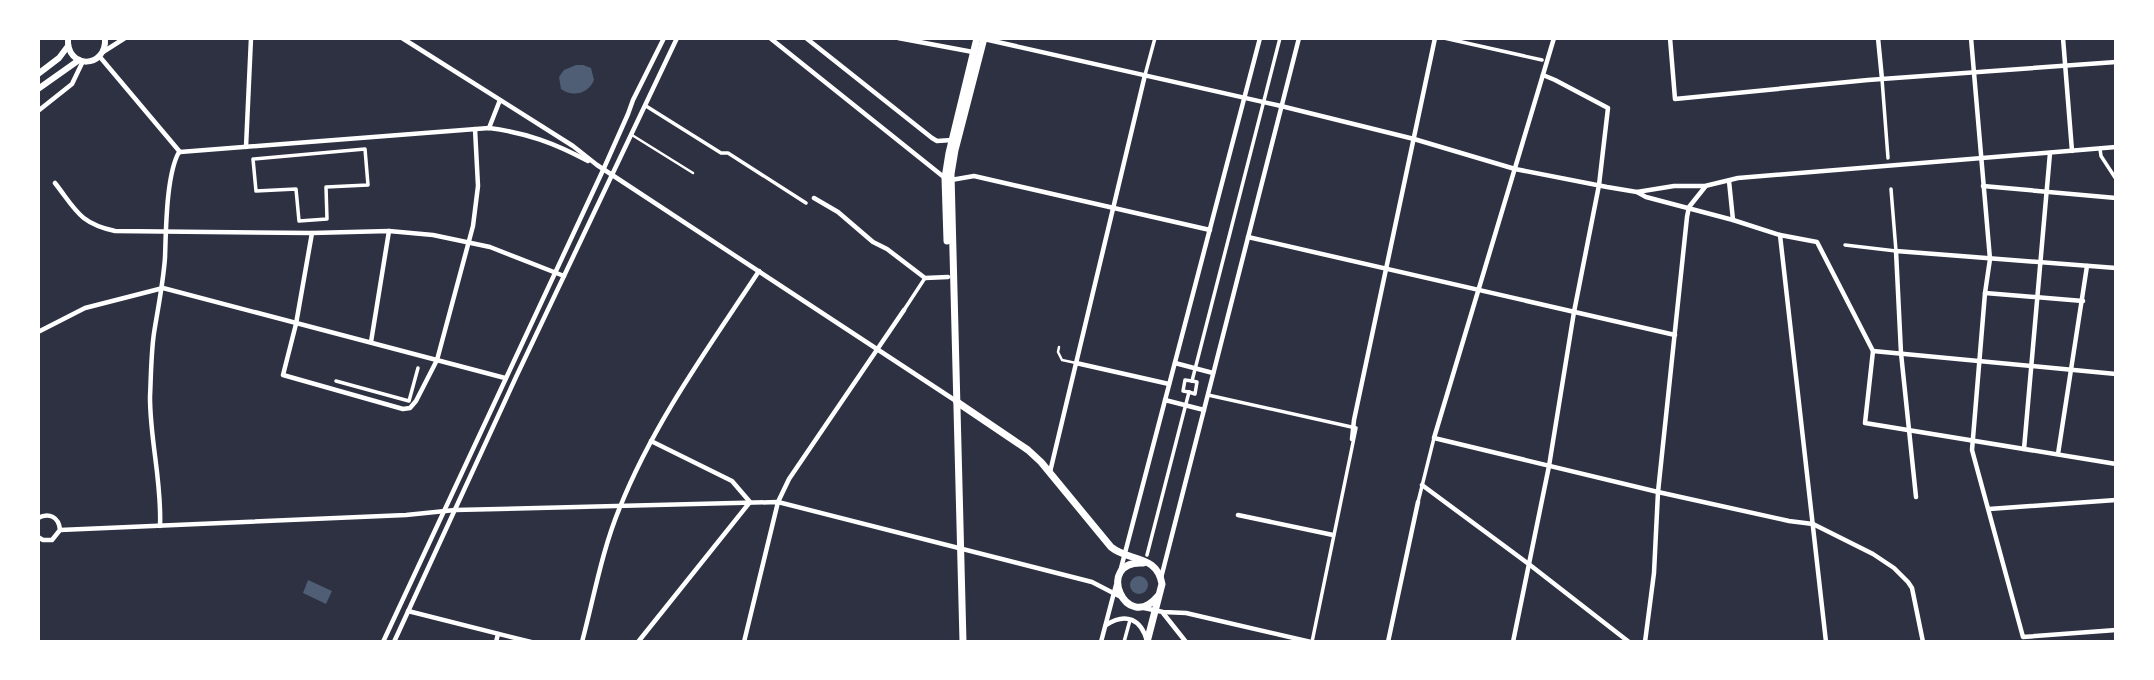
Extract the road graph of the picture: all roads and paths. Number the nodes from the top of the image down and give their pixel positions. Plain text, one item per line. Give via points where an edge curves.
1 (105, 38) edge
2 (125, 38) edge
3 (251, 38) edge
4 (402, 38) edge
5 (664, 38) edge
6 (677, 38) edge
7 (770, 38) edge
8 (806, 38) edge
9 (898, 38) edge
10 (977, 38) edge
11 (1155, 38) edge
12 (1260, 38) edge
13 (1280, 38) edge
14 (1299, 38) edge
15 (1435, 38) edge
16 (1444, 38) edge
17 (1554, 38) edge
18 (1670, 38) edge
19 (1878, 38) edge
20 (1971, 38) edge
21 (2063, 38) edge
22 (984, 39) edge
23 (68, 42) edge
24 (973, 52) junction
25 (102, 54) junction
26 (1542, 60) dead end
27 (81, 61) junction
28 (2116, 62) edge
29 (2066, 67) junction
30 (1974, 73) junction
31 (38, 74) edge
32 (1145, 75) junction
33 (1543, 75) junction
34 (1882, 79) junction
35 (38, 89) edge
36 (1245, 98) junction
37 (500, 100) junction
38 (1264, 102) junction
39 (646, 106) junction
40 (1281, 106) junction
41 (38, 111) edge
42 (489, 128) junction
43 (475, 129) junction
44 (632, 135) junction
45 (952, 139) junction
46 (1414, 139) junction
47 (937, 141) junction
48 (246, 147) junction
49 (2116, 148) edge
50 (2100, 149) junction
51 (2072, 151) junction
52 (180, 152) junction
53 (2050, 153) junction
54 (952, 154) junction
55 (1981, 157) junction
56 (1888, 158) dead end
57 (253, 159) joint
58 (597, 165) junction
59 (604, 168) junction
60 (1515, 169) junction
61 (693, 173) dead end
62 (612, 174) junction
63 (948, 179) junction
64 (2116, 179) edge
65 (1729, 181) junction
66 (55, 183) dead end
67 (1599, 186) junction
68 (1705, 186) junction
69 (1983, 186) junction
70 (1891, 189) dead end
71 (2045, 191) junction
72 (1637, 192) junction
73 (814, 198) dead end
74 (2116, 198) edge
75 (806, 203) dead end
76 (1689, 207) junction
77 (1114, 208) junction
78 (1734, 220) junction
79 (1210, 230) junction
80 (166, 231) junction
81 (389, 231) junction
82 (312, 233) junction
83 (1780, 235) junction
84 (1248, 237) junction
85 (467, 242) junction
86 (1845, 245) dead end
87 (1896, 251) junction
88 (1990, 260) junction
89 (2042, 264) junction
90 (2087, 266) junction
91 (2116, 268) edge
92 (1386, 270) junction
93 (759, 271) junction
94 (555, 272) junction
95 (564, 276) junction
96 (948, 277) junction
97 (925, 278) junction
98 (163, 288) junction
99 (1478, 290) junction
100 (1985, 293) junction
101 (2039, 298) junction
102 (2083, 301) junction
103 (904, 310) joint
104 (1574, 312) junction
105 (296, 324) junction
106 (38, 332) edge
107 (1675, 335) junction
108 (371, 342) junction
109 (1059, 347) dead end
110 (877, 350) junction
111 (1873, 351) junction
112 (1901, 354) junction
113 (437, 360) junction
114 (1979, 361) junction
115 (1076, 363) junction
116 (1175, 363) junction
117 (2031, 366) junction
118 (418, 368) dead end
119 (1195, 368) junction
120 (2072, 370) junction
121 (1213, 373) junction
122 (2116, 374) edge
123 (505, 378) junction
124 (336, 381) dead end
125 (1169, 384) junction
126 (1208, 395) junction
127 (1165, 400) junction
128 (957, 402) junction
129 (1185, 405) junction
130 (1204, 410) junction
131 (1354, 428) junction
132 (1910, 430) junction
133 (1434, 438) junction
134 (1352, 439) dead end
135 (1972, 440) junction
136 (651, 441) junction
137 (2024, 449) junction
138 (2058, 454) junction
139 (2116, 464) edge
140 (1549, 466) junction
141 (1049, 472) junction
142 (1422, 485) junction
143 (1658, 492) junction
144 (1916, 497) dead end
145 (2116, 500) edge
146 (750, 502) junction
147 (778, 502) junction
148 (1418, 502) joint
149 (620, 505) junction
150 (1989, 509) junction
151 (454, 510) junction
152 (442, 512) junction
153 (1238, 515) dead end
154 (38, 518) edge
155 (1813, 524) junction
156 (160, 526) junction
157 (60, 530) junction
158 (1333, 536) junction
159 (38, 537) edge
160 (960, 549) junction
161 (1124, 554) junction
162 (1147, 555) dead end
163 (1149, 564) junction
164 (1530, 565) junction
165 (1161, 579) junction
166 (1118, 580) junction
167 (1159, 595) junction
168 (1117, 596) junction
169 (1140, 607) junction
170 (408, 611) junction
171 (1159, 611) junction
172 (1130, 620) junction
173 (1105, 626) junction
174 (2116, 630) edge
175 (498, 634) junction
176 (383, 642) edge
177 (394, 642) edge
178 (496, 642) edge
179 (531, 642) edge
180 (582, 642) edge
181 (638, 642) edge
182 (744, 642) edge
183 (963, 642) edge
184 (1101, 642) edge
185 (1124, 642) edge
186 (1147, 642) edge
187 (1186, 642) edge
188 (1312, 642) edge
189 (1388, 642) edge
190 (1513, 642) edge
191 (1629, 642) edge
192 (1645, 642) edge
193 (1826, 642) edge
194 (1923, 642) edge

1 - 25 street
2 - 25 street
3 - 48 street
4 - 37 street
5 - 59 street
6 - 39 street
7 - 63 street
8 - 47 street
9 - 24 street
10 - 24 main road
11 - 32 street
12 - 36 street
13 - 38 street
14 - 40 street
15 - 46 street
16 - 26 street
17 - 33 street
18 - 34 street via 1675,99
19 - 34 street
20 - 30 street
21 - 29 street
22 - 24 street
22 - 32 street
22 - 54 main road
22 - 63 main road via 956,171
23 - 27 street via 73,56
23 - 31 street via 59,58
24 - 45 main road
25 - 27 street
25 - 52 street
27 - 35 street
27 - 41 street via 72,84
28 - 29 street
29 - 30 street
29 - 51 street
30 - 34 street
30 - 55 street
32 - 36 street
32 - 77 street
33 - 60 street
33 - 67 street via 1608,108
34 - 56 street
36 - 38 street
36 - 79 street
37 - 42 street
37 - 58 street
38 - 40 street
38 - 119 street
39 - 44 street
39 - 75 street
40 - 46 street
40 - 84 street
42 - 43 street
42 - 58 street via 534,136
43 - 48 street
43 - 85 street via 478,186
44 - 61 lane
44 - 62 street
45 - 47 street
45 - 54 main road
46 - 60 street
46 - 92 street
47 - 54 lane
48 - 52 street
49 - 50 street
50 - 51 street
50 - 64 street
51 - 53 street
52 - 80 street via 174,162
53 - 55 street
53 - 71 street
54 - 63 main road
55 - 65 street
55 - 69 street
57 - 57 street via 365,149 368,185 326,187 327,219 299,221 296,189 256,191
58 - 59 street
59 - 62 street
59 - 94 street
60 - 67 street
60 - 99 street
62 - 93 street
62 - 95 street
63 - 77 street via 974,176
63 - 96 main road
63 - 128 main road
65 - 68 street
65 - 78 street
66 - 80 street via 81,217 94,226
67 - 72 street
67 - 104 street
68 - 72 street
68 - 76 street
69 - 71 street
69 - 88 street
70 - 87 street
71 - 74 street
71 - 89 street
72 - 76 street
73 - 97 street
76 - 78 street
76 - 107 street
77 - 79 street
77 - 115 street
78 - 83 street
79 - 116 street
80 - 82 street
80 - 98 street
81 - 82 street
81 - 85 street
81 - 108 street
82 - 105 street
83 - 111 street via 1817,242
83 - 155 street
84 - 92 street
84 - 121 street
85 - 94 street
85 - 113 street
86 - 87 street
87 - 88 street
87 - 112 street
88 - 89 street
88 - 100 street
89 - 90 street
89 - 101 street
90 - 91 street
90 - 102 street
92 - 99 street
92 - 131 street
93 - 110 street
93 - 136 street
94 - 95 street
94 - 123 street
95 - 151 street
96 - 97 street
96 - 128 main road via 951,377
97 - 103 street
98 - 105 street
98 - 106 street via 85,308
98 - 156 street via 150,399
99 - 104 street
99 - 133 street
100 - 101 street
100 - 114 street
101 - 102 street
101 - 117 street
102 - 120 street
103 - 110 street
104 - 107 street
104 - 140 street
105 - 108 street
105 - 113 street via 283,375 403,409 416,401
107 - 143 street
108 - 113 street
109 - 115 lane via 1062,359
110 - 128 street
110 - 147 street
111 - 112 street
111 - 132 street via 1865,423
112 - 114 street
112 - 132 street
113 - 123 street
114 - 117 street
114 - 135 street
115 - 125 street
115 - 141 street
116 - 119 street
116 - 125 street
117 - 120 street
117 - 137 street
118 - 124 street via 409,401
119 - 121 street
119 - 129 street via 1195,394 1189,392
120 - 122 street
120 - 138 street
121 - 126 street
123 - 152 street
125 - 127 street
126 - 130 street
126 - 131 street
127 - 129 street
127 - 161 street
128 - 141 main road via 1028,450
128 - 160 main road
129 - 130 street
129 - 162 street
130 - 165 street
131 - 134 street
131 - 158 street
132 - 135 street
132 - 144 street
133 - 140 street
133 - 142 street
135 - 137 street
135 - 150 street
136 - 146 street via 732,481
136 - 149 street
137 - 138 street
138 - 139 street
140 - 143 street
140 - 164 street
141 - 161 main road via 1111,547
142 - 148 street
142 - 164 street
143 - 155 street
143 - 192 street
145 - 150 street
146 - 147 street
146 - 149 street
146 - 181 street
147 - 160 street
147 - 182 street
148 - 189 street
149 - 151 street
149 - 180 street
150 - 174 street via 2023,636
151 - 152 street
151 - 170 street
152 - 156 street
152 - 176 street
153 - 158 street
154 - 157 street via 52,516
155 - 193 street
155 - 194 street via 1873,554 1908,582
156 - 157 street
157 - 159 street via 52,540
158 - 188 street
160 - 168 street via 1092,582
160 - 183 main road
161 - 163 main road
161 - 166 street
163 - 165 main road
163 - 166 main road via 1128,565
164 - 190 street
164 - 191 street
165 - 167 main road
166 - 168 main road
167 - 169 main road
167 - 171 main road
168 - 169 main road
168 - 173 street
169 - 171 street
170 - 175 street
170 - 177 street
171 - 186 main road
171 - 187 street
171 - 188 street
172 - 173 street
172 - 185 street
172 - 186 street via 1143,629
173 - 184 street
175 - 178 street
175 - 179 street

